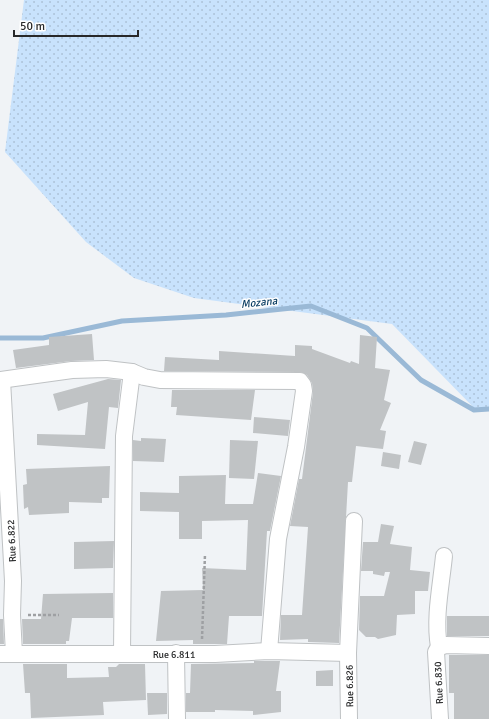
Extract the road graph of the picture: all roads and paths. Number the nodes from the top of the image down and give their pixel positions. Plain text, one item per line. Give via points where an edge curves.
1 (132, 372) junction
2 (1, 380) edge
3 (354, 520) dead end
4 (205, 554) dead end
5 (444, 556) dead end
6 (12, 615) junction
7 (59, 615) dead end
8 (489, 646) edge
9 (440, 647) junction
10 (269, 651) junction
11 (176, 653) junction
12 (7, 654) edge
13 (122, 654) junction
14 (202, 654) junction
15 (348, 654) junction
16 (177, 719) edge
17 (349, 719) edge
18 (440, 719) edge

1 - 2 street via 106,369 72,370
1 - 10 street via 160,380 282,380 300,381 303,385 296,447 278,539
1 - 13 street via 124,436
2 - 6 street, Rue 6.822 via 13,574
3 - 15 street, Rue 6.826
4 - 14 path
5 - 9 street, Rue 6.830 via 437,618
6 - 7 path
6 - 12 street, Rue 6.822
8 - 9 street
9 - 18 street, Rue 6.830 via 436,652
10 - 14 street, Rue 6.811
10 - 15 street, Rue 6.811
11 - 13 street, Rue 6.811
11 - 14 street, Rue 6.811
11 - 16 street
12 - 13 street, Rue 6.811
15 - 17 street, Rue 6.826

